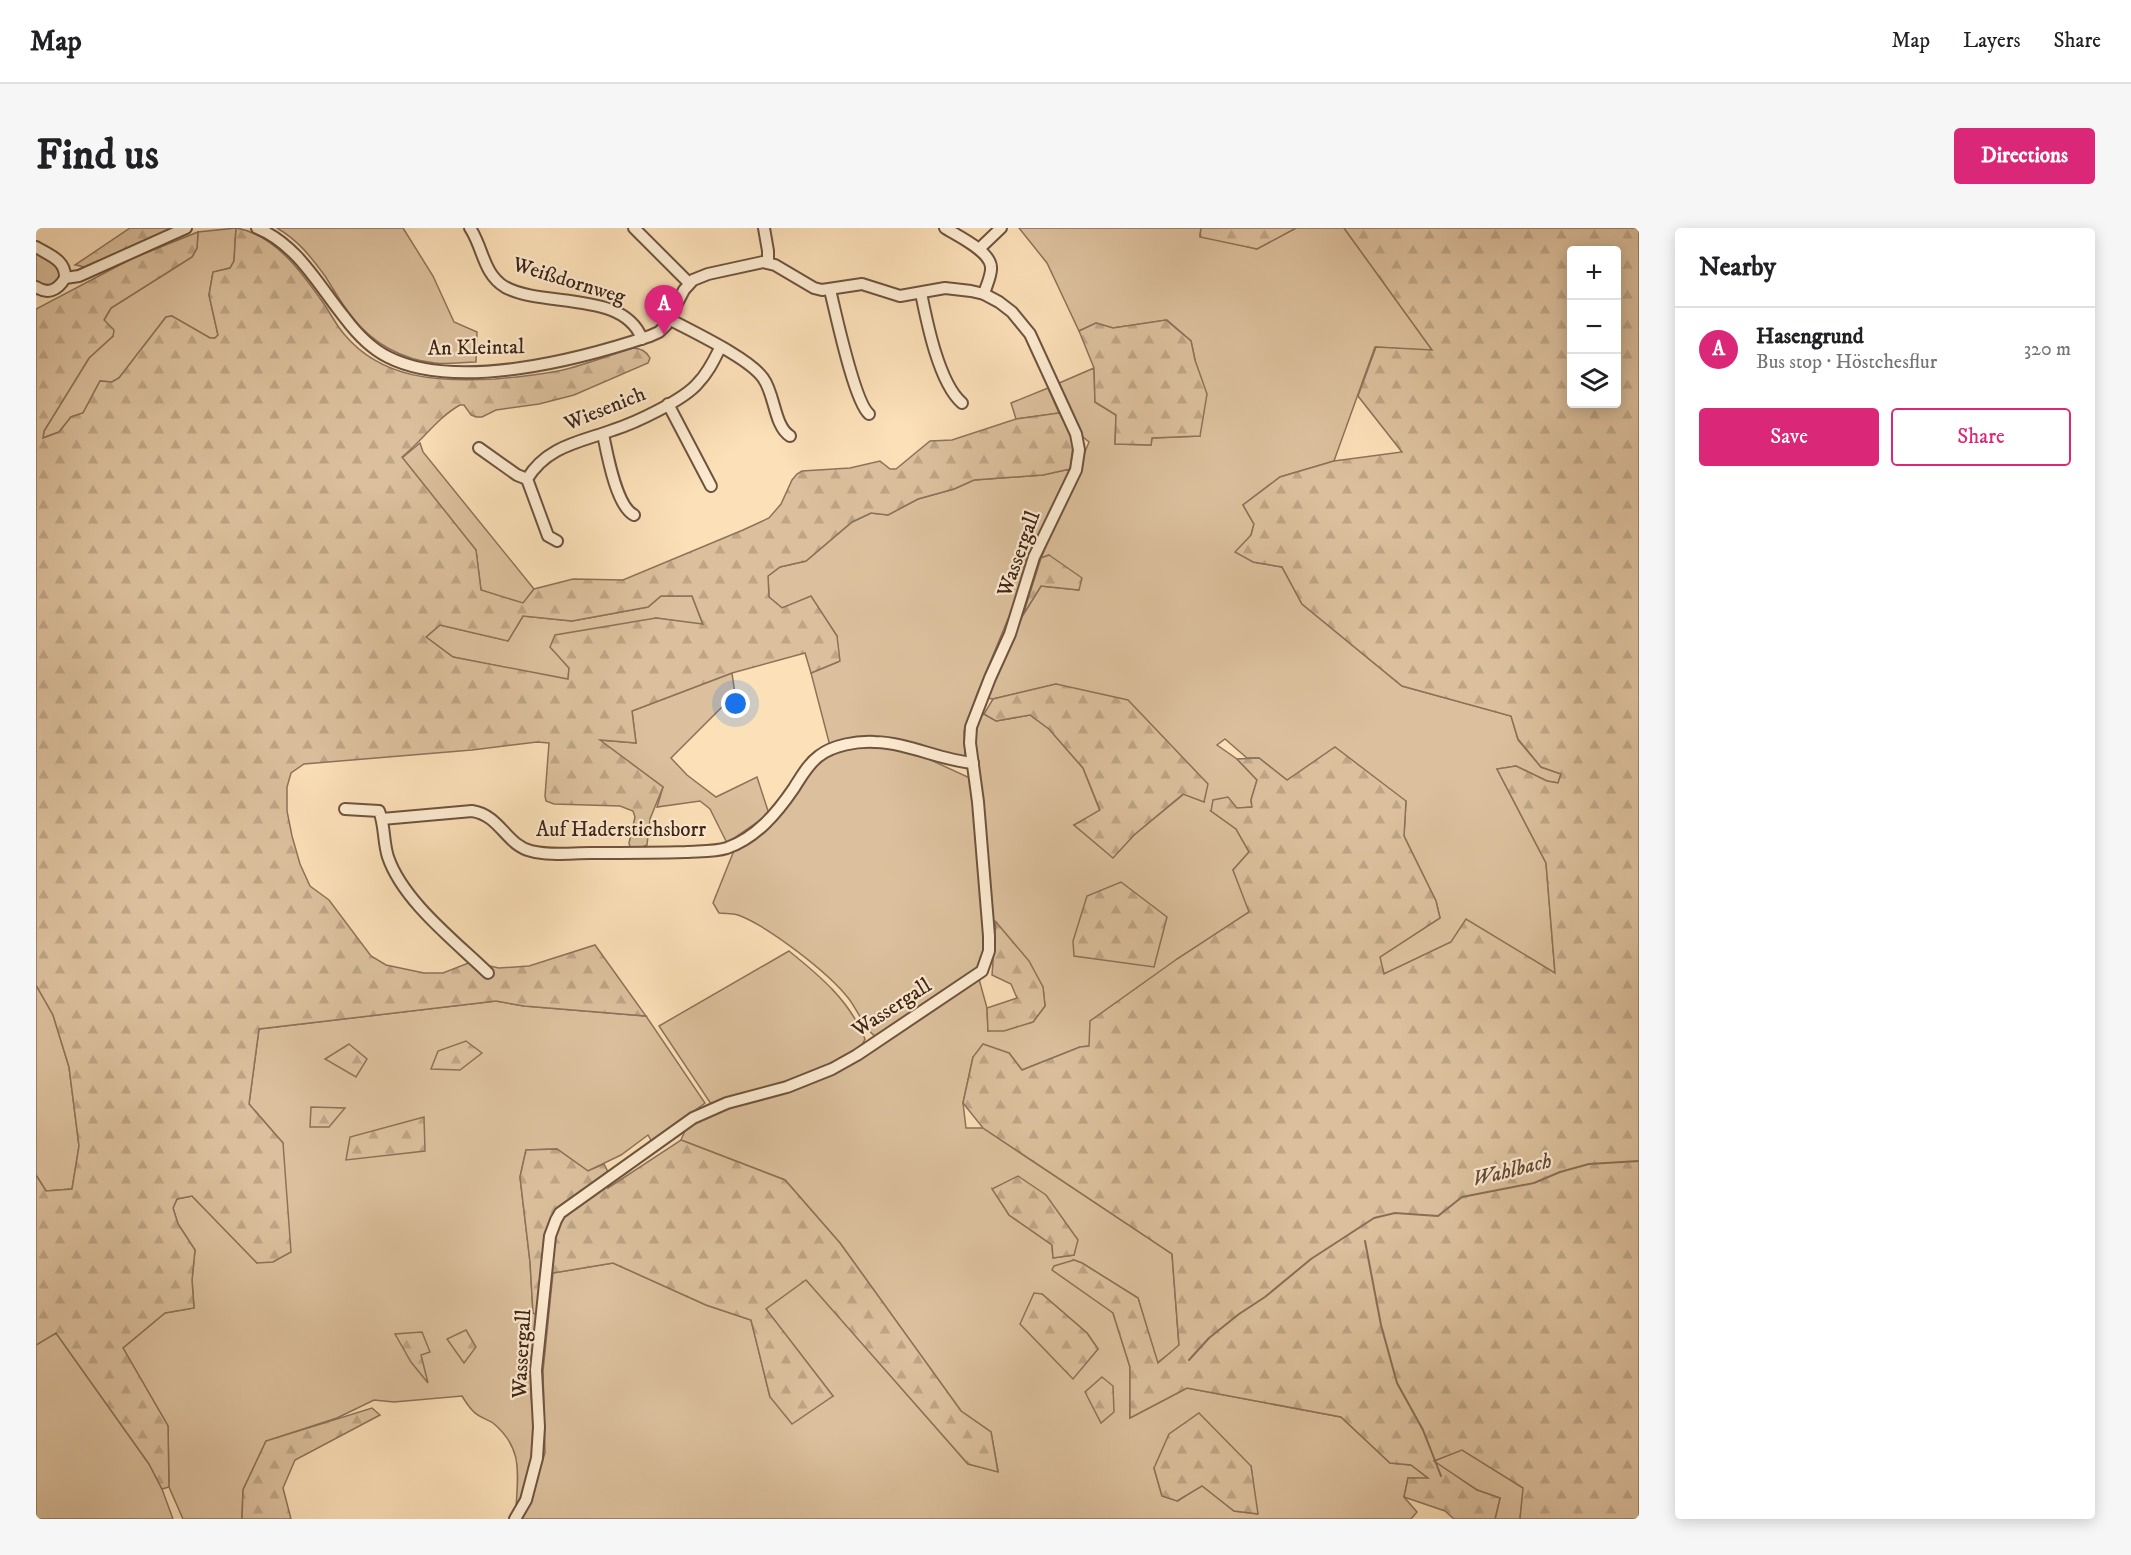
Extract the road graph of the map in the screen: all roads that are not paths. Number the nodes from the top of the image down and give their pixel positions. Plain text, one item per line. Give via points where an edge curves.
1 (186, 228) edge
2 (257, 228) edge
3 (470, 228) edge
4 (634, 228) edge
5 (764, 228) edge
6 (945, 228) edge
7 (1001, 228) edge
8 (36, 247) edge
9 (979, 249) junction
10 (768, 263) junction
11 (65, 278) junction
12 (689, 283) junction
13 (36, 287) edge
14 (830, 290) junction
15 (921, 293) junction
16 (984, 294) junction
17 (669, 319) junction
18 (642, 339) junction
19 (720, 348) junction
20 (962, 403) dead end
21 (668, 404) junction
22 (869, 414) dead end
23 (603, 434) junction
24 (790, 436) dead end
25 (479, 448) dead end
26 (527, 479) junction
27 (711, 486) dead end
28 (634, 515) dead end
29 (557, 541) dead end
30 (973, 762) junction
31 (345, 809) dead end
32 (382, 819) junction
33 (488, 973) dead end
34 (515, 1519) edge

1 - 11 street via 79,276
2 - 18 street, An Kleintal via 295,254 367,343 407,365 449,372 524,368
3 - 18 street, Weißdornweg via 483,261 504,286 545,299 611,310 632,323
4 - 12 street
5 - 10 street
6 - 9 street
7 - 9 street
8 - 11 street via 61,263
9 - 16 street via 989,259 991,269
10 - 12 street via 703,275
10 - 14 street via 814,288
11 - 13 street via 54,291
12 - 17 street
14 - 15 street via 862,284 894,296
14 - 22 street via 854,380
15 - 16 street via 945,288
15 - 20 street via 935,352 952,391
16 - 30 street, Wassergall via 1006,307 1022,323 1036,345 1079,442 1076,470 1034,557 1010,634 977,709 970,735
17 - 18 street, An Kleintal via 659,332
17 - 19 street
19 - 21 street, Wiesenich via 698,384
19 - 24 street via 747,363 763,378 782,428
21 - 23 street, Wiesenich
21 - 27 street
23 - 26 street, Wiesenich via 559,448 540,462
23 - 28 street via 618,490 627,510
25 - 26 street
26 - 29 street via 548,536
30 - 32 street, Auf Haderstichsborr via 875,741 826,751 816,758 764,824 737,843 710,850 531,852 481,812
30 - 34 street, Wassergall via 989,936 982,971 832,1069 693,1118 566,1207 556,1220 550,1236 536,1370 537,1458 526,1500
31 - 32 street, Auf Haderstichsborr via 376,809
32 - 33 street via 388,856 399,878 436,923

